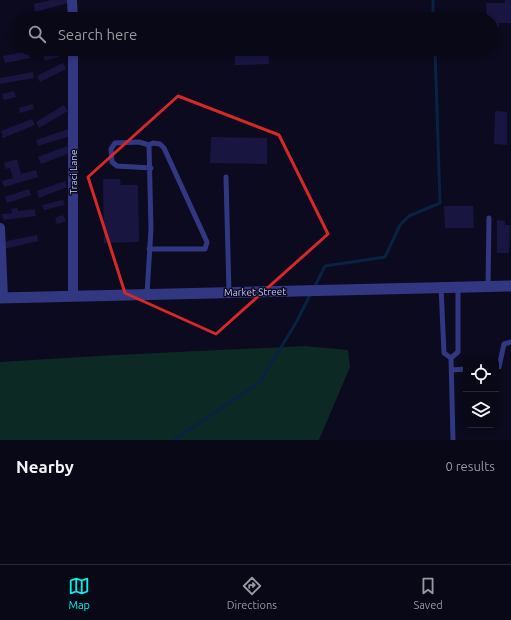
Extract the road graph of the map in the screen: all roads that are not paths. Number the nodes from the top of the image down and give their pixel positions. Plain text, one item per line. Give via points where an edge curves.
1 (72, 0) edge
2 (73, 12) edge
3 (73, 56) edge
4 (149, 145) junction
5 (151, 168) junction
6 (226, 178) dead end
7 (489, 218) dead end
8 (0, 228) edge
9 (149, 249) junction
10 (488, 286) junction
11 (511, 286) edge
12 (441, 287) junction
13 (458, 287) junction
14 (229, 292) junction
15 (147, 294) junction
16 (73, 296) junction
17 (1, 298) edge
18 (511, 342) edge
19 (451, 358) junction
20 (499, 367) edge
21 (463, 369) edge
22 (452, 370) junction
23 (453, 440) edge

1 - 2 street
3 - 16 street, Traci Lane
4 - 5 lane
4 - 5 lane via 139,142 115,143 111,149 112,162 117,166
4 - 9 lane via 157,142 164,148 207,242 205,249
5 - 9 lane
6 - 14 lane
7 - 10 lane
8 - 17 street
9 - 15 lane
10 - 11 street, Market Street
10 - 13 street, Market Street
12 - 13 street, Market Street
12 - 14 street, Market Street
12 - 19 lane via 444,353
13 - 19 lane via 458,352
14 - 15 street, Market Street
15 - 16 street, Market Street
16 - 17 street, Market Street
18 - 20 lane via 504,344
19 - 22 lane
21 - 22 lane
22 - 23 lane

